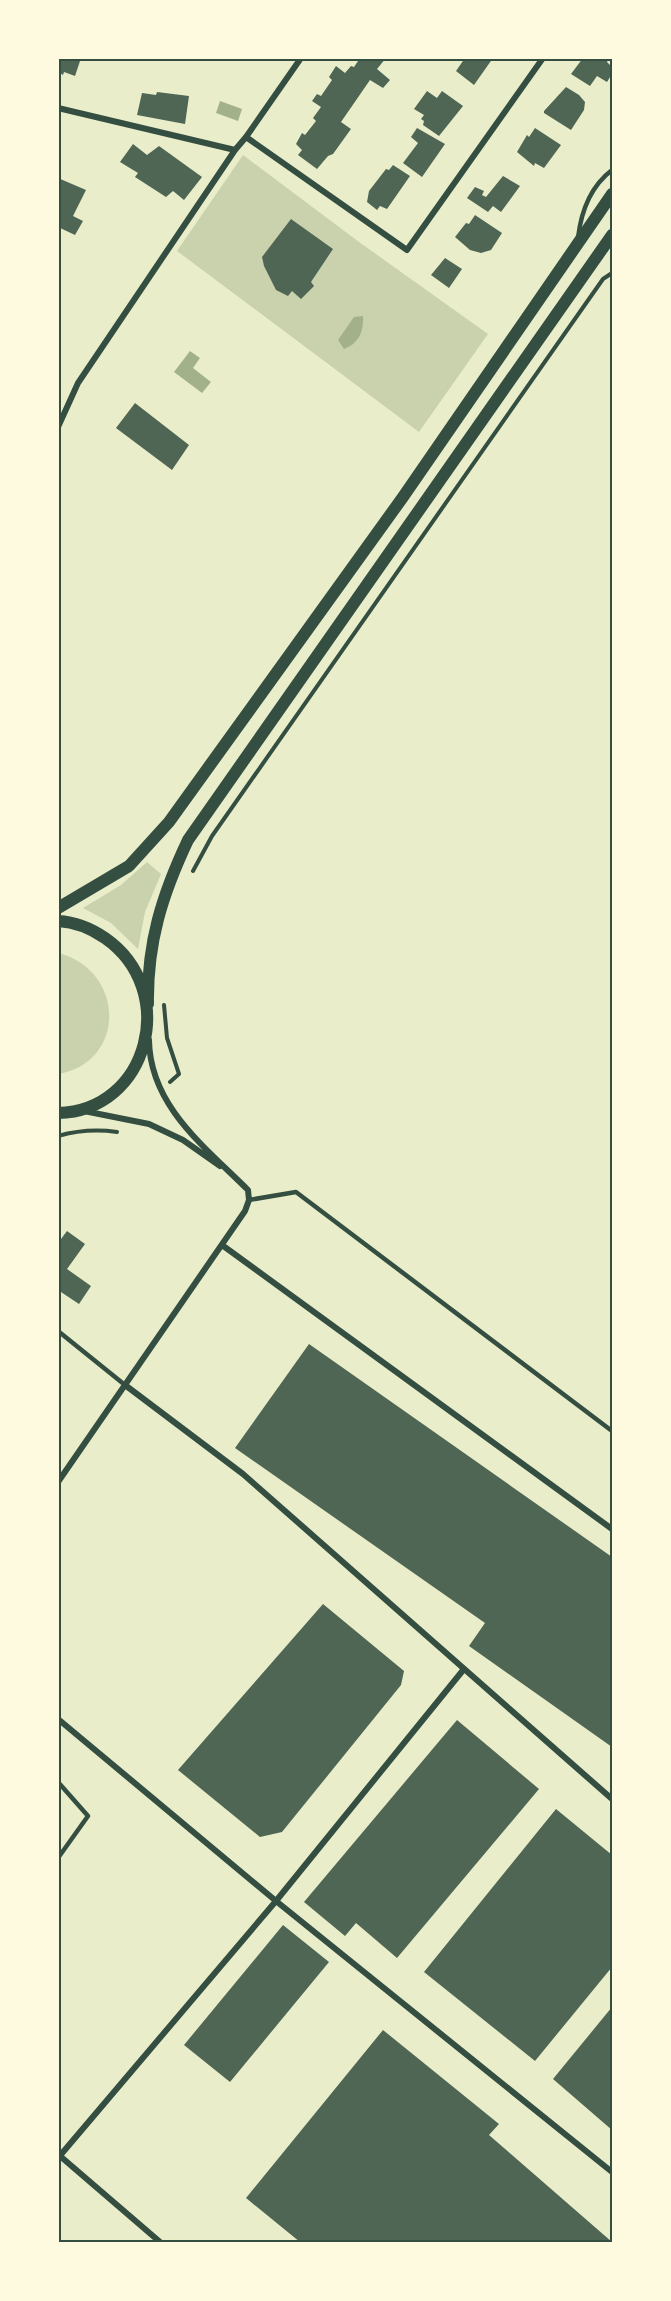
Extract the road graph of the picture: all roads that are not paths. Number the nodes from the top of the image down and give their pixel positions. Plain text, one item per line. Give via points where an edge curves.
1 (301, 58) edge
2 (543, 58) edge
3 (58, 108) edge
4 (246, 137) junction
5 (235, 150) junction
6 (612, 170) edge
7 (612, 194) edge
8 (612, 235) edge
9 (578, 244) junction
10 (58, 427) edge
11 (58, 908) edge
12 (58, 921) edge
13 (148, 1004) junction
14 (148, 1027) junction
15 (79, 1110) junction
16 (61, 1114) edge
17 (235, 1177) junction
18 (249, 1200) junction
19 (222, 1245) junction
20 (58, 1331) edge
21 (125, 1385) junction
22 (612, 1431) edge
23 (58, 1482) edge
24 (612, 1529) edge
25 (464, 1669) junction
26 (58, 1719) edge
27 (58, 1782) edge
28 (612, 1799) edge
29 (58, 1858) edge
30 (276, 1901) junction
31 (59, 2157) edge
32 (612, 2172) edge
33 (151, 2235) junction
34 (145, 2242) edge
35 (160, 2242) edge

1 - 4 street
2 - 4 street via 407,250
3 - 5 street
4 - 5 street
5 - 10 street via 78,383
6 - 9 lane via 585,206
7 - 9 main road
8 - 13 main road via 188,840 174,869 152,939
9 - 11 main road via 169,822 129,866
12 - 13 main road via 93,930 119,948 138,974
13 - 14 main road
14 - 15 main road via 133,1070 118,1088
14 - 17 street via 151,1061 168,1105
15 - 16 main road
15 - 17 street via 149,1124 183,1140
17 - 18 street via 248,1190
18 - 19 street
18 - 22 lane via 296,1192
19 - 21 street
19 - 24 street
20 - 21 lane
21 - 23 street
21 - 25 street via 243,1474
25 - 28 street
25 - 30 street
26 - 30 street
27 - 29 lane via 88,1816
30 - 31 street
30 - 32 street
31 - 33 street
33 - 34 street
33 - 35 street

